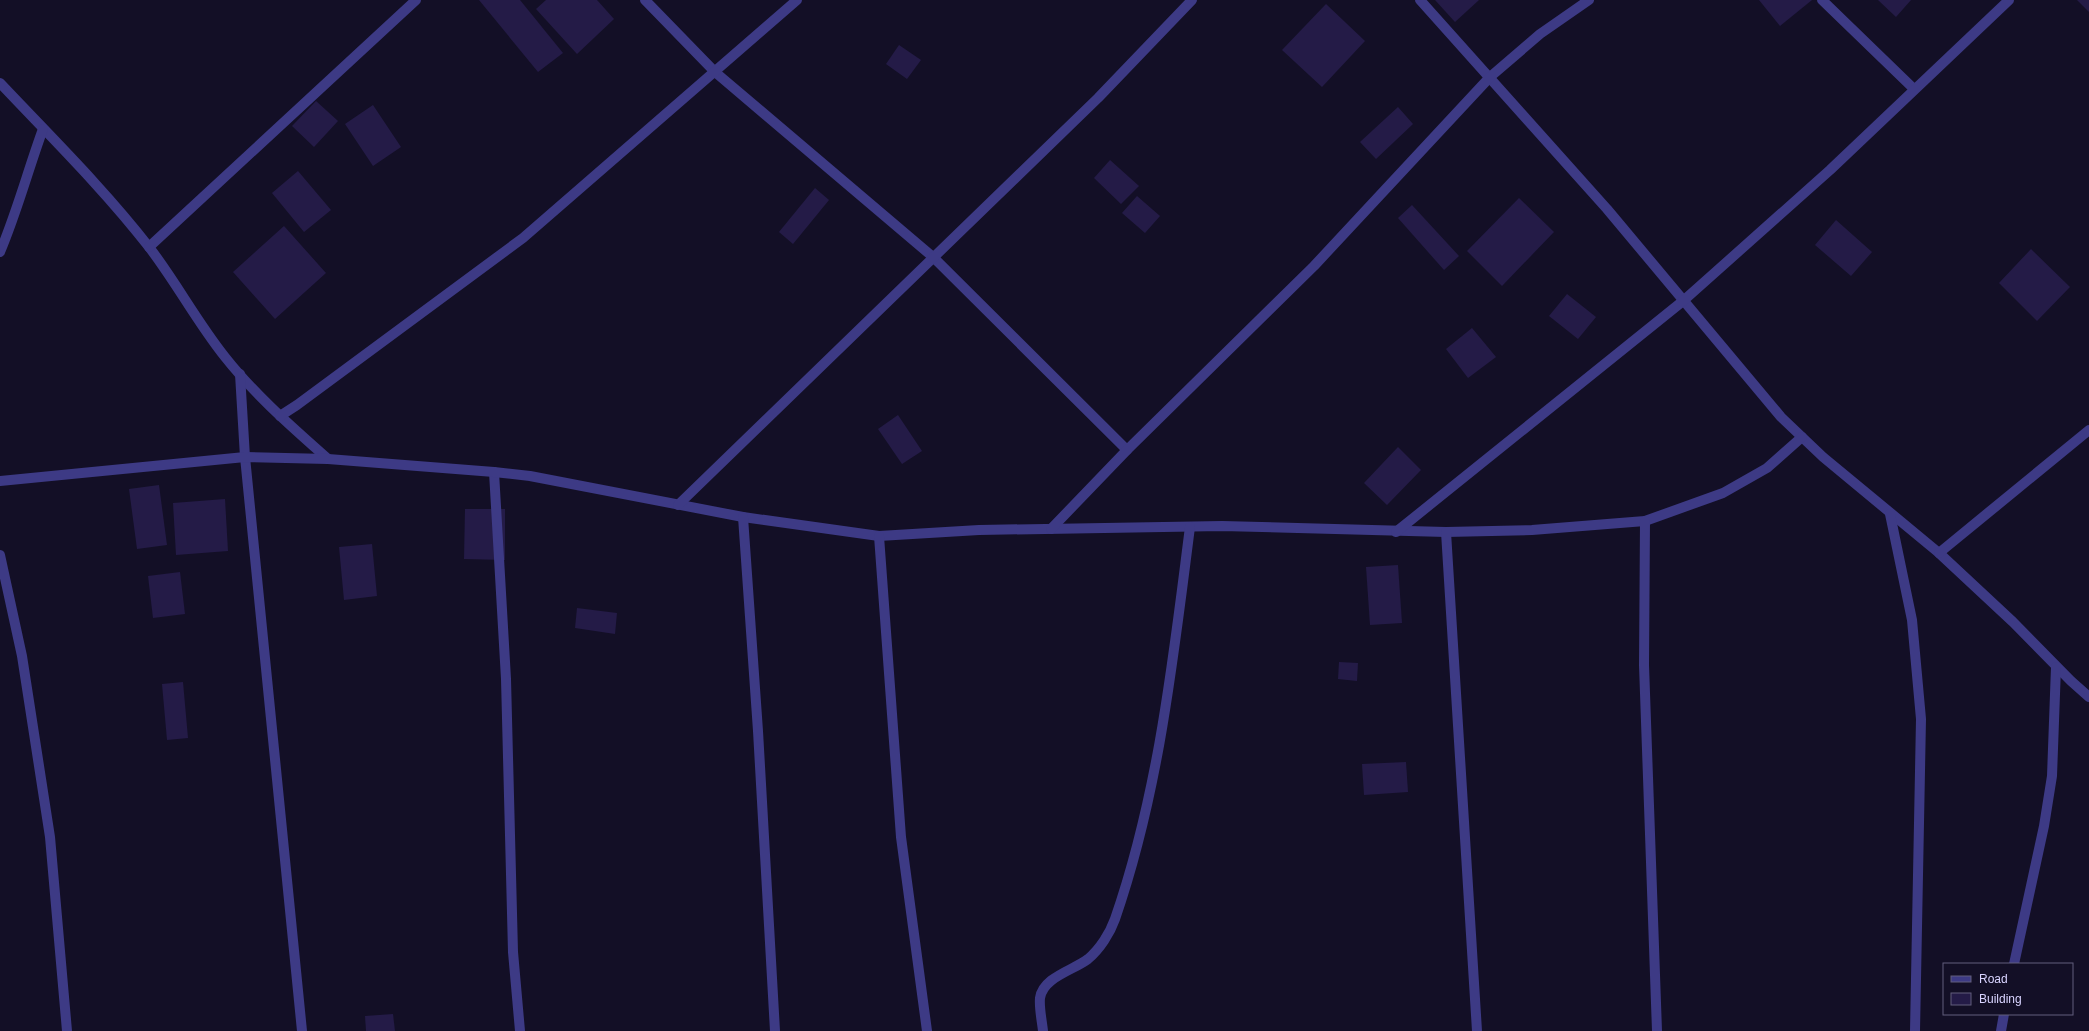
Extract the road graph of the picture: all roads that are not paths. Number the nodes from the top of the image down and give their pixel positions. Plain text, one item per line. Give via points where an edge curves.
1 (416, 0) edge
2 (645, 0) edge
3 (797, 0) edge
4 (1192, 0) edge
5 (1420, 0) edge
6 (1589, 0) edge
7 (1822, 0) edge
8 (2009, 0) edge
9 (715, 72) junction
10 (1490, 77) junction
11 (0, 83) edge
12 (1914, 89) junction
13 (43, 129) junction
14 (149, 247) junction
15 (0, 252) edge
16 (933, 257) junction
17 (1683, 301) junction
18 (240, 374) junction
19 (280, 416) junction
20 (2089, 430) edge
21 (1802, 437) junction
22 (1127, 450) junction
23 (245, 457) junction
24 (328, 459) junction
25 (494, 472) junction
26 (0, 481) edge
27 (678, 505) junction
28 (1890, 514) junction
29 (743, 517) junction
30 (1645, 521) junction
31 (1190, 527) junction
32 (1051, 529) junction
33 (1396, 532) junction
34 (1446, 532) junction
35 (879, 536) junction
36 (1939, 553) junction
37 (0, 555) edge
38 (2056, 667) junction
39 (2089, 697) edge
40 (2014, 963) edge
41 (2004, 1015) edge
42 (67, 1031) edge
43 (302, 1031) edge
44 (520, 1031) edge
45 (775, 1031) edge
46 (927, 1031) edge
47 (1043, 1031) edge
48 (1477, 1031) edge
49 (1657, 1031) edge
50 (1915, 1031) edge
51 (2001, 1031) edge

1 - 14 street
2 - 9 street
3 - 9 street
4 - 16 street via 1098,98
5 - 10 street
6 - 10 street via 1540,34
7 - 12 street
8 - 12 street
9 - 16 street
9 - 19 street via 523,238
10 - 17 street via 1608,209
10 - 22 street via 1314,266
11 - 13 street
12 - 17 street via 1830,170
13 - 14 street via 115,206
13 - 15 street via 13,221
14 - 18 street via 220,350
16 - 22 street
16 - 27 street
17 - 21 street via 1781,417
17 - 33 street
18 - 19 street
18 - 23 street
19 - 24 street
20 - 36 street
21 - 28 street
21 - 30 street via 1766,468 1723,493
22 - 32 street
23 - 24 street
23 - 26 street
23 - 43 street
24 - 25 street
25 - 27 street via 591,487
25 - 44 street via 506,679 513,952
27 - 29 street
28 - 36 street
28 - 50 street via 1912,620 1921,719
29 - 35 street
29 - 45 street
30 - 34 street via 1532,530
30 - 49 street via 1644,665
31 - 32 street
31 - 33 street
31 - 47 street via 1175,649 1156,768 1132,866 1114,921 1103,943 1088,959 1046,986 1040,997
32 - 35 street
33 - 34 street
34 - 48 street
35 - 46 street via 901,836
36 - 38 street via 2013,622
37 - 42 street via 22,656 50,837
38 - 39 street
38 - 40 street via 2052,776 2044,826
41 - 51 street

